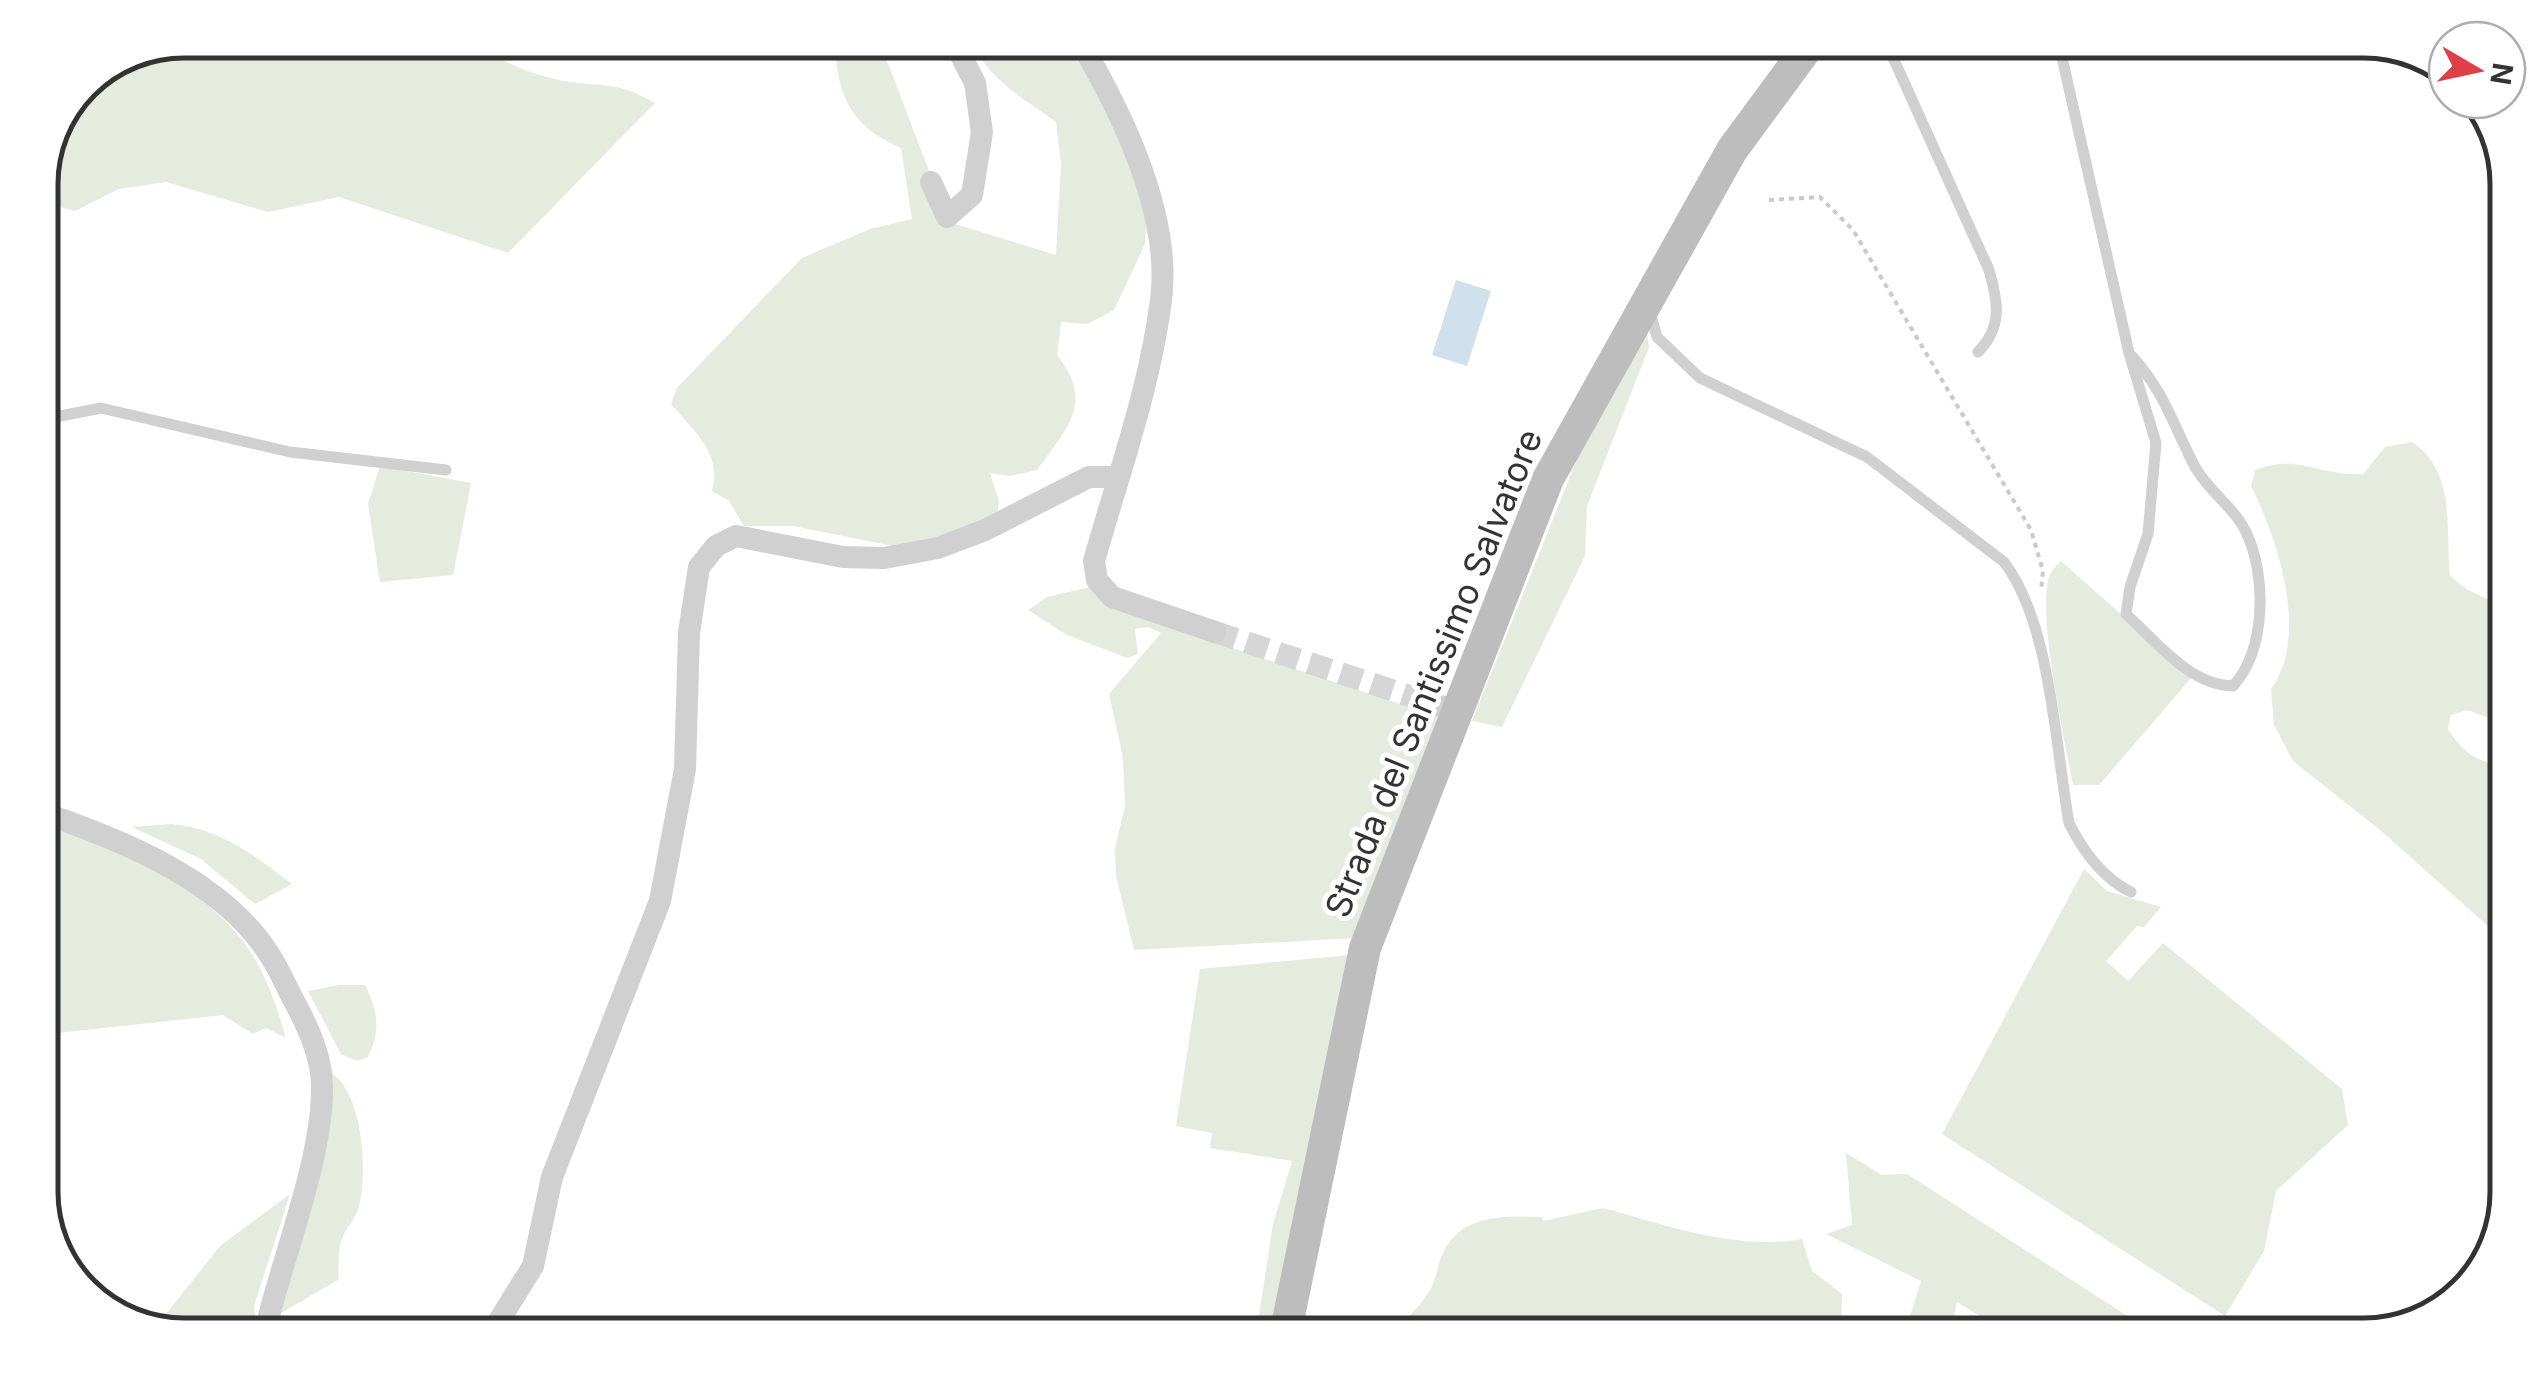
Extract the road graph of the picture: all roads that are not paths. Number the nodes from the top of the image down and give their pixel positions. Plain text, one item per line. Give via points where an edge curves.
1 (962, 58) edge
2 (1090, 58) edge
3 (1799, 58) edge
4 (1893, 58) edge
5 (2062, 58) edge
6 (931, 182) dead end
7 (1646, 304) junction
8 (1978, 352) dead end
9 (2129, 353) junction
10 (58, 416) edge
11 (446, 470) dead end
12 (1117, 477) junction
13 (1215, 632) tunnel mouth
14 (1422, 700) tunnel mouth
15 (1457, 712) junction
16 (58, 818) edge
17 (2131, 892) dead end
18 (268, 1318) edge
19 (501, 1318) edge
20 (1289, 1318) edge

1 - 6 street via 975,84 982,132 972,195 947,217
2 - 12 street via 1141,169 1159,242 1162,297
3 - 7 street, Strada del Santissimo Salvatore via 1732,150
4 - 8 lane via 1998,302 1996,325
5 - 9 lane
7 - 15 street, Strada del Santissimo Salvatore via 1548,479
7 - 17 lane via 1657,337 1700,378 1836,439 1979,540 2018,581 2036,626 2069,823 2082,850
9 - 9 lane via 2154,378 2195,468 2246,531 2257,575 2258,636 2248,669 2234,686 2213,686 2192,673 2126,614 2148,534 2156,442
10 - 11 lane via 101,408 290,452
12 - 13 street via 1094,561 1097,580 1112,598
12 - 19 street via 1090,477 938,548 843,557 736,536 716,546 699,567 689,633 684,769 660,902 552,1177 533,1266
14 - 15 street
15 - 20 street, Strada del Santissimo Salvatore via 1365,948
16 - 18 street via 201,887 268,952 304,1020 318,1055 322,1092 316,1143

